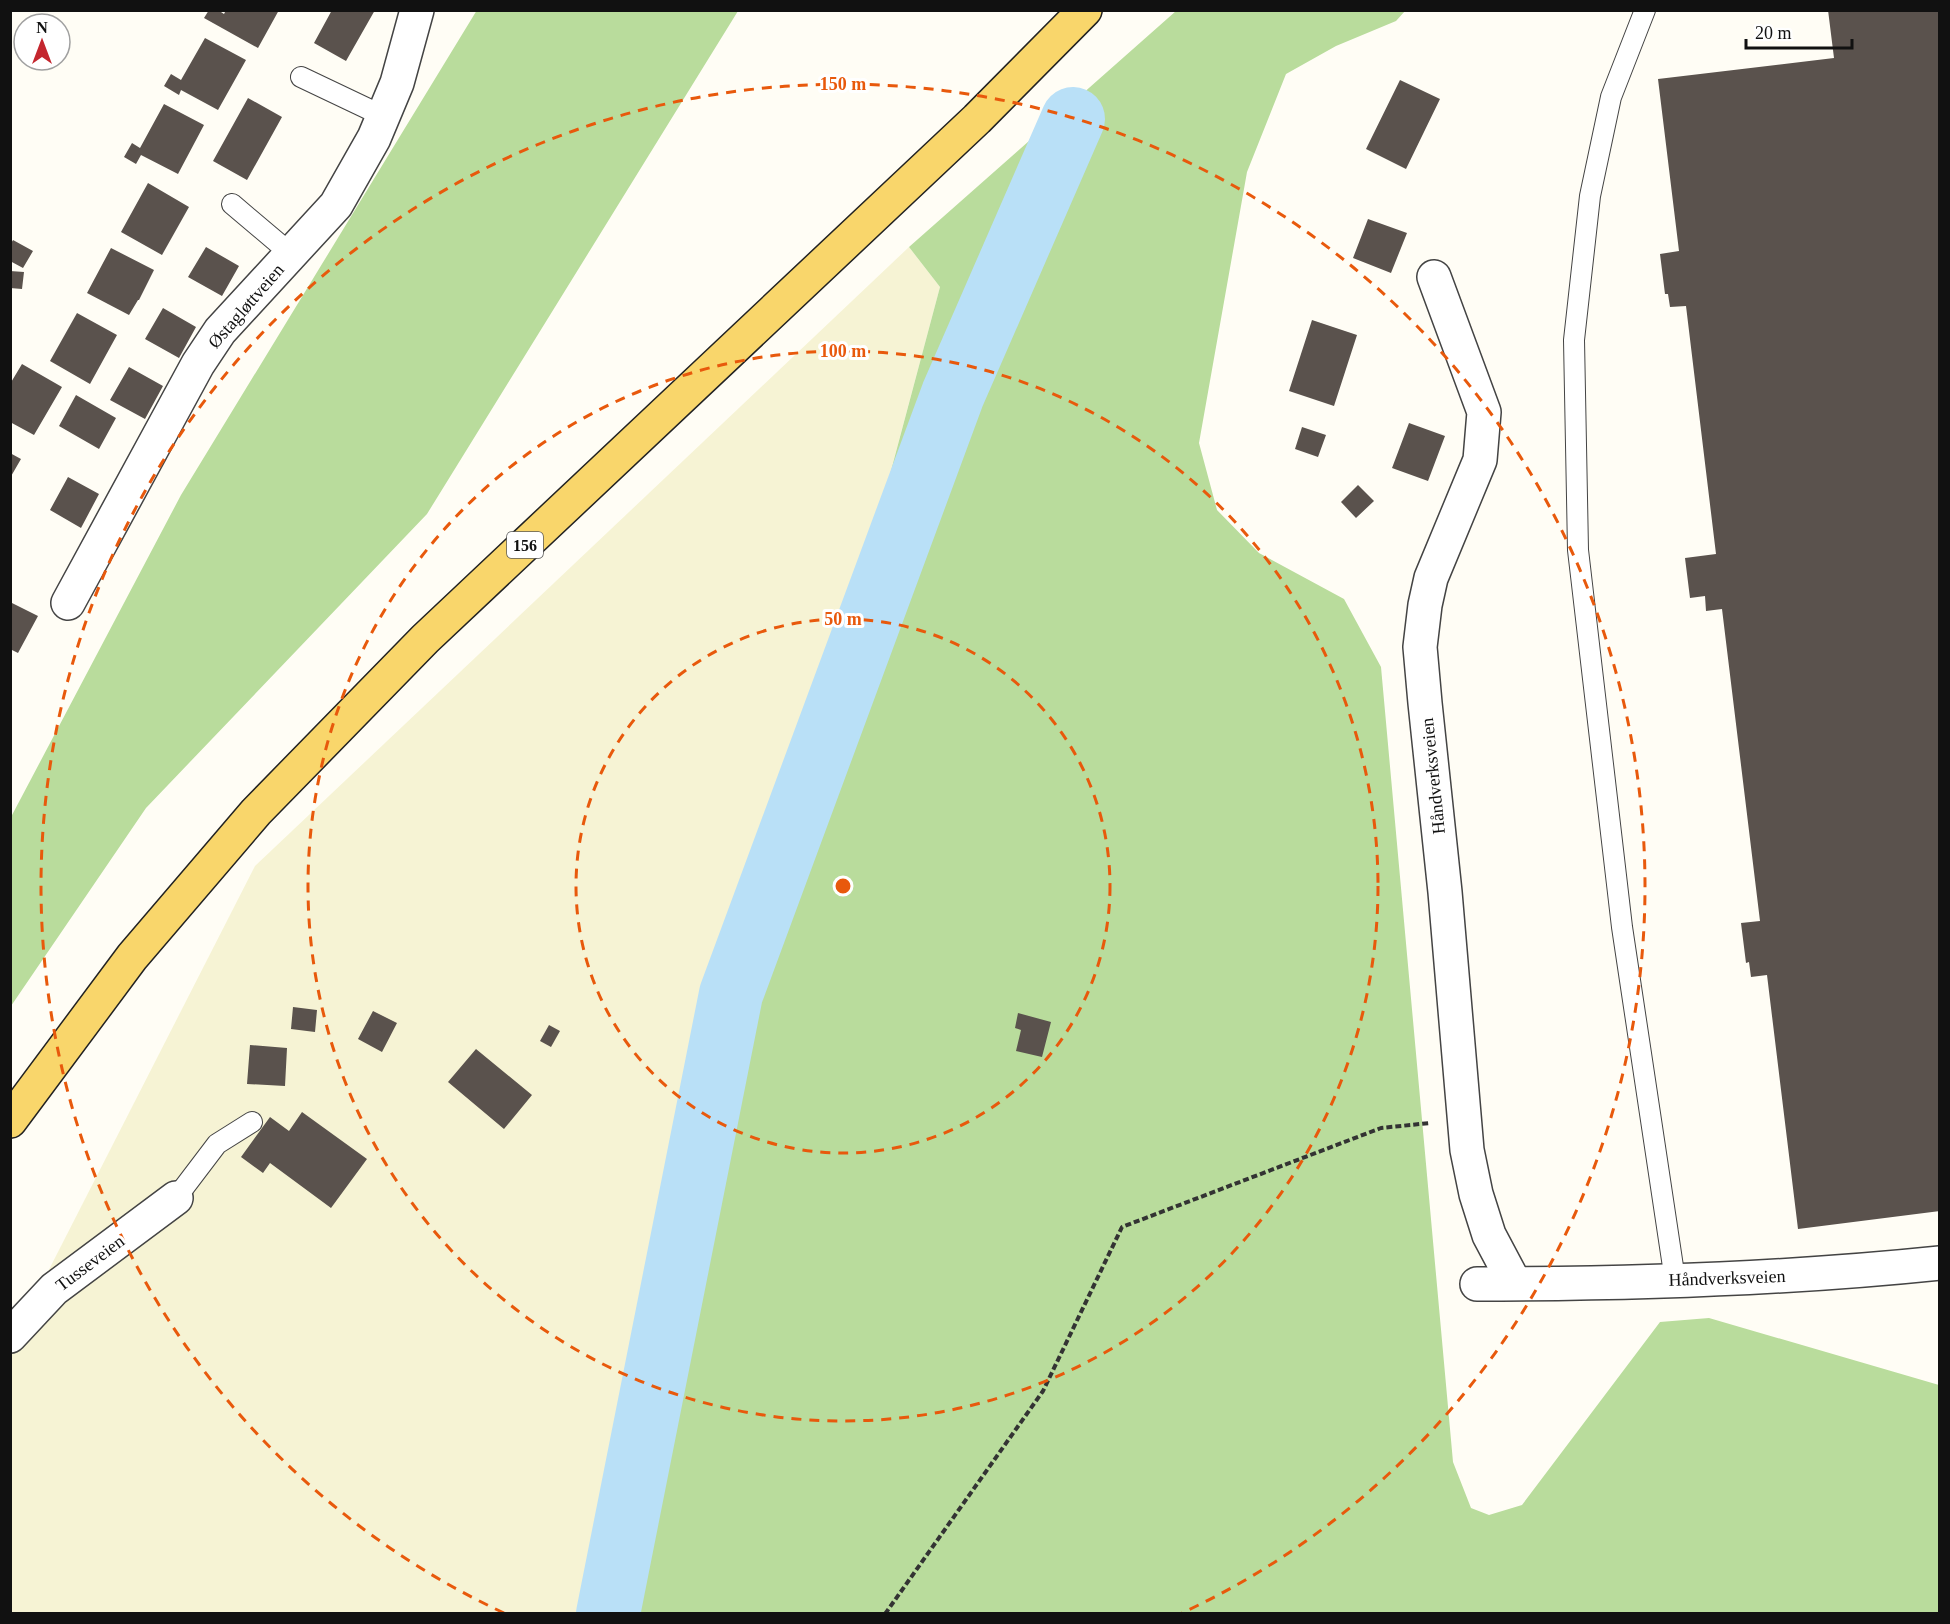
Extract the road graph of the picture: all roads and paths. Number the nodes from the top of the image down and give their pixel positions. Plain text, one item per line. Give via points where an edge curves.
1 (417, 10) edge
2 (1085, 10) edge
3 (1645, 10) edge
4 (301, 77) dead end
5 (383, 116) junction
6 (232, 204) dead end
7 (291, 254) junction
8 (1434, 277) dead end
9 (68, 603) dead end
10 (1464, 1120) junction
11 (10, 1121) edge
12 (252, 1122) dead end
13 (176, 1198) joint
14 (1940, 1263) edge
15 (1675, 1280) junction
16 (1477, 1284) dead end
17 (1515, 1284) junction
18 (10, 1336) edge
19 (885, 1614) edge

1 - 5 street, Østagløttveien via 397,83
2 - 11 main road, 156 via 968,127 425,639 256,812 132,957
3 - 15 lane via 1611,97 1590,196 1574,340 1578,550 1622,927
4 - 5 lane
5 - 7 street, Østagløttveien via 336,206
6 - 7 lane
7 - 9 street, Østagløttveien via 220,331 198,364
8 - 10 street, Håndverksveien via 1484,412 1480,460 1431,578 1420,647
10 - 17 street, Håndverksveien via 1476,1194 1489,1235
10 - 19 path via 1381,1128 1122,1227 1042,1391
12 - 13 lane via 217,1144
13 - 18 street, Tusseveien via 54,1289
14 - 15 street, Håndverksveien
15 - 17 street, Håndverksveien
16 - 17 street, Håndverksveien

